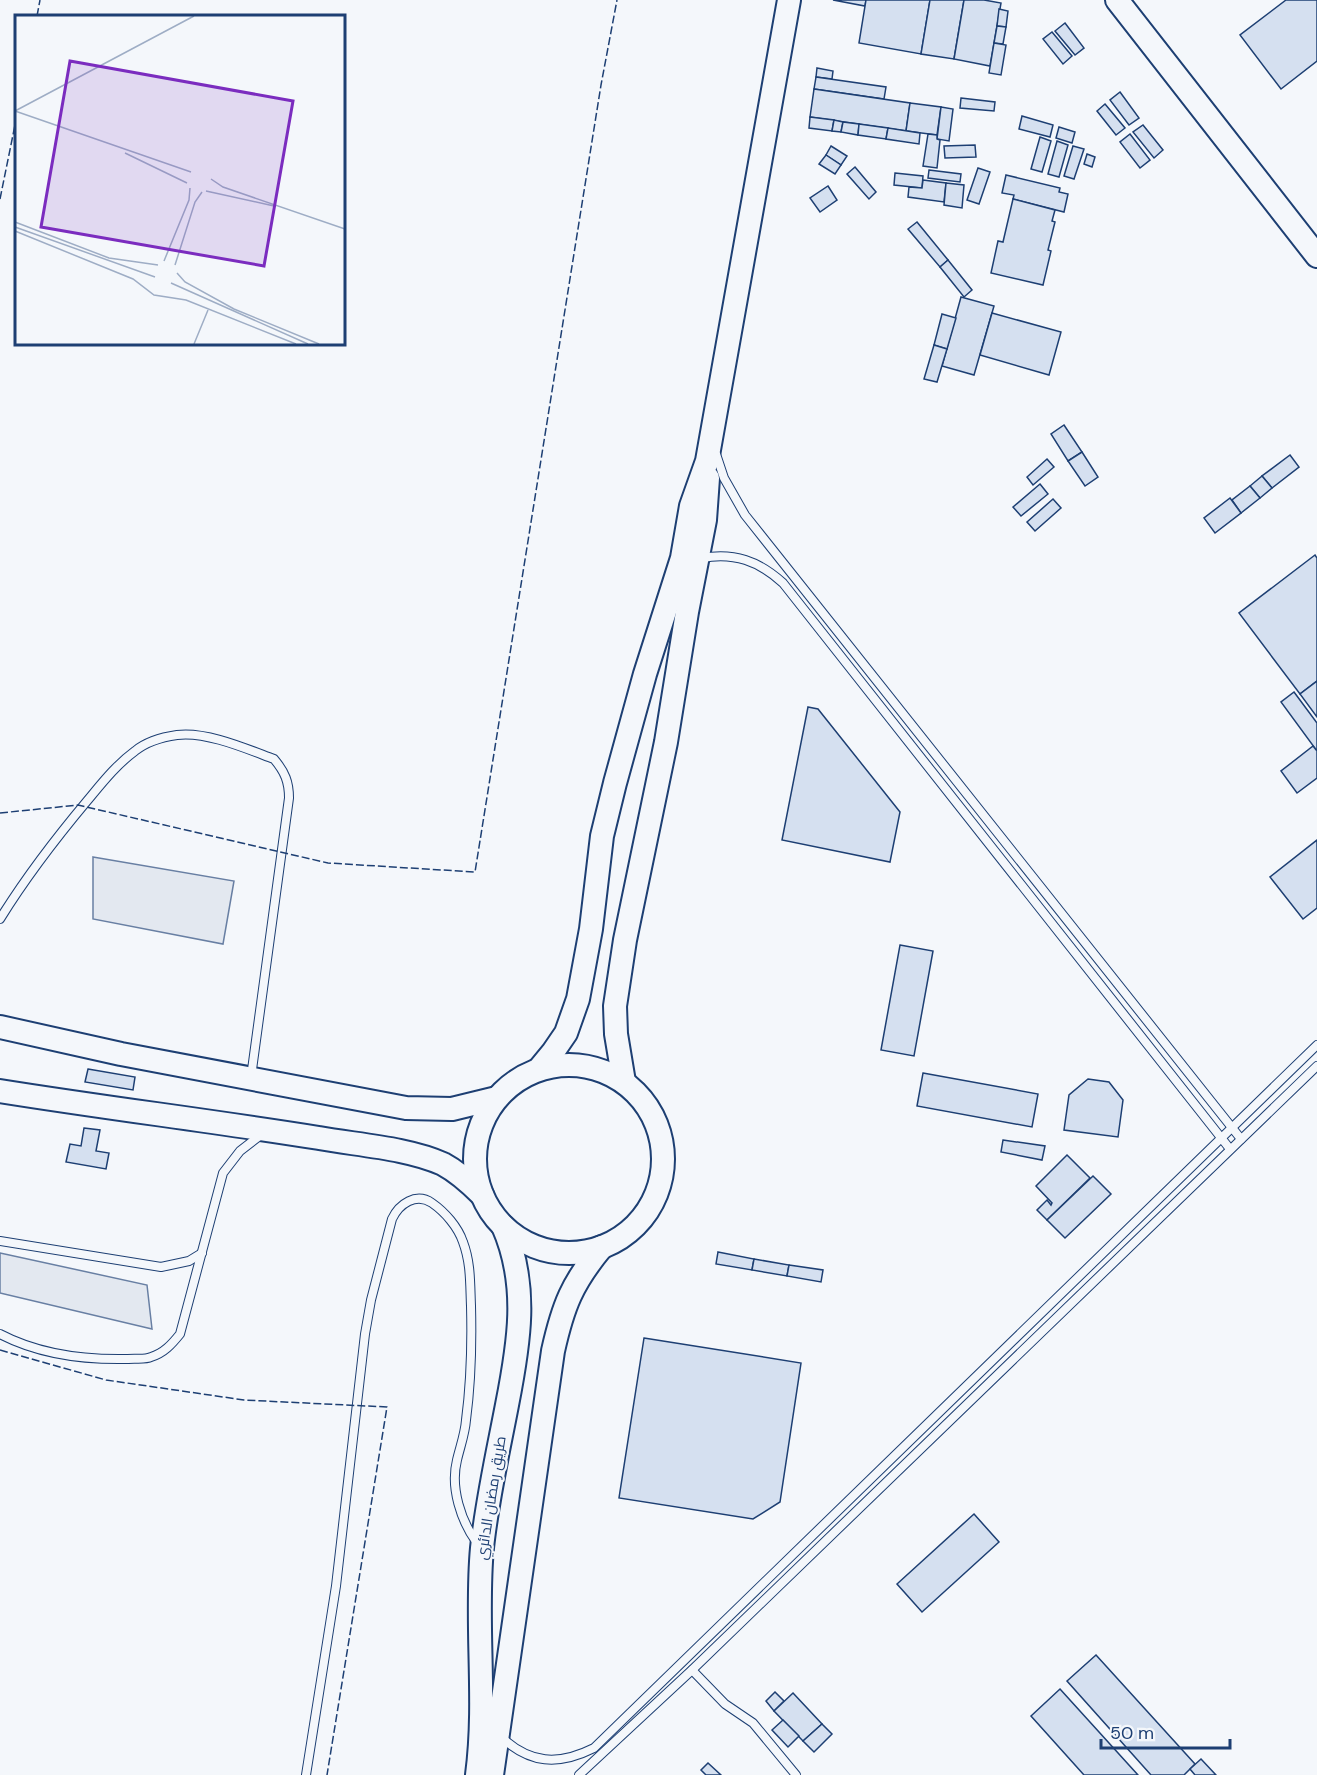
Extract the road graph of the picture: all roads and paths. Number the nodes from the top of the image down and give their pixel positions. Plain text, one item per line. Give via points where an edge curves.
1 (789, 0) edge
2 (1117, 0) edge
3 (1133, 0) edge
4 (1317, 234) edge
5 (1317, 256) edge
6 (712, 437) junction
7 (707, 461) junction
8 (697, 559) junction
9 (0, 919) edge
10 (5, 1029) edge
11 (1317, 1045) edge
12 (1317, 1066) edge
13 (539, 1069) junction
14 (244, 1076) junction
15 (624, 1082) junction
16 (0, 1091) edge
17 (497, 1098) junction
18 (226, 1123) junction
19 (1231, 1128) junction
20 (269, 1130) junction
21 (1221, 1138) junction
22 (1241, 1139) junction
23 (1230, 1149) junction
24 (483, 1195) junction
25 (502, 1225) junction
26 (0, 1241) edge
27 (602, 1247) junction
28 (202, 1253) junction
29 (0, 1334) edge
30 (482, 1549) junction
31 (692, 1670) junction
32 (498, 1734) junction
33 (306, 1775) edge
34 (477, 1775) edge
35 (492, 1775) edge
36 (579, 1775) edge
37 (796, 1775) edge

1 - 6 street
2 - 5 street
3 - 4 street
6 - 7 street
6 - 19 lane via 724,478 745,515
7 - 8 street via 708,501
7 - 13 street via 693,499 680,566 645,674 602,836 578,999 566,1033
8 - 15 street via 615,1006
8 - 21 lane via 716,555 752,561 783,583
9 - 14 lane via 61,832 120,763 137,749 156,740 199,734 274,759 289,783 289,798
10 - 14 street via 73,1059 185,1081
11 - 19 lane
12 - 22 lane
13 - 15 street via 568,1064 597,1068
13 - 17 street via 516,1081
14 - 17 street via 406,1108 452,1109
15 - 27 street via 645,1102 658,1128 664,1156 660,1185 647,1212 628,1233
16 - 18 street via 49,1086 114,1093 183,1104
16 - 18 street via 42,1110 108,1123 192,1131
17 - 24 street via 484,1120 477,1144 476,1170
18 - 20 street
19 - 21 lane
19 - 22 lane
20 - 24 street via 422,1157 459,1173
20 - 28 lane via 240,1151 224,1173
21 - 23 lane
21 - 32 lane via 594,1748 578,1756 543,1760 526,1755
22 - 23 lane
23 - 31 lane
24 - 25 street
25 - 27 street via 524,1241 549,1251 576,1253
25 - 30 street, طريق رمضان الدائري via 512,1246 521,1308 518,1347
26 - 28 lane via 160,1267 189,1261
27 - 32 street via 574,1285 553,1351
28 - 29 lane via 180,1334 171,1346 150,1358 58,1355
30 - 33 lane via 463,1519 455,1480 471,1379 470,1263 449,1218 430,1202 407,1201 397,1208 392,1219 368,1313 336,1586
30 - 34 street, طريق رمضان الدائري via 481,1734
31 - 36 lane
31 - 37 lane via 725,1704 753,1723
32 - 35 street

